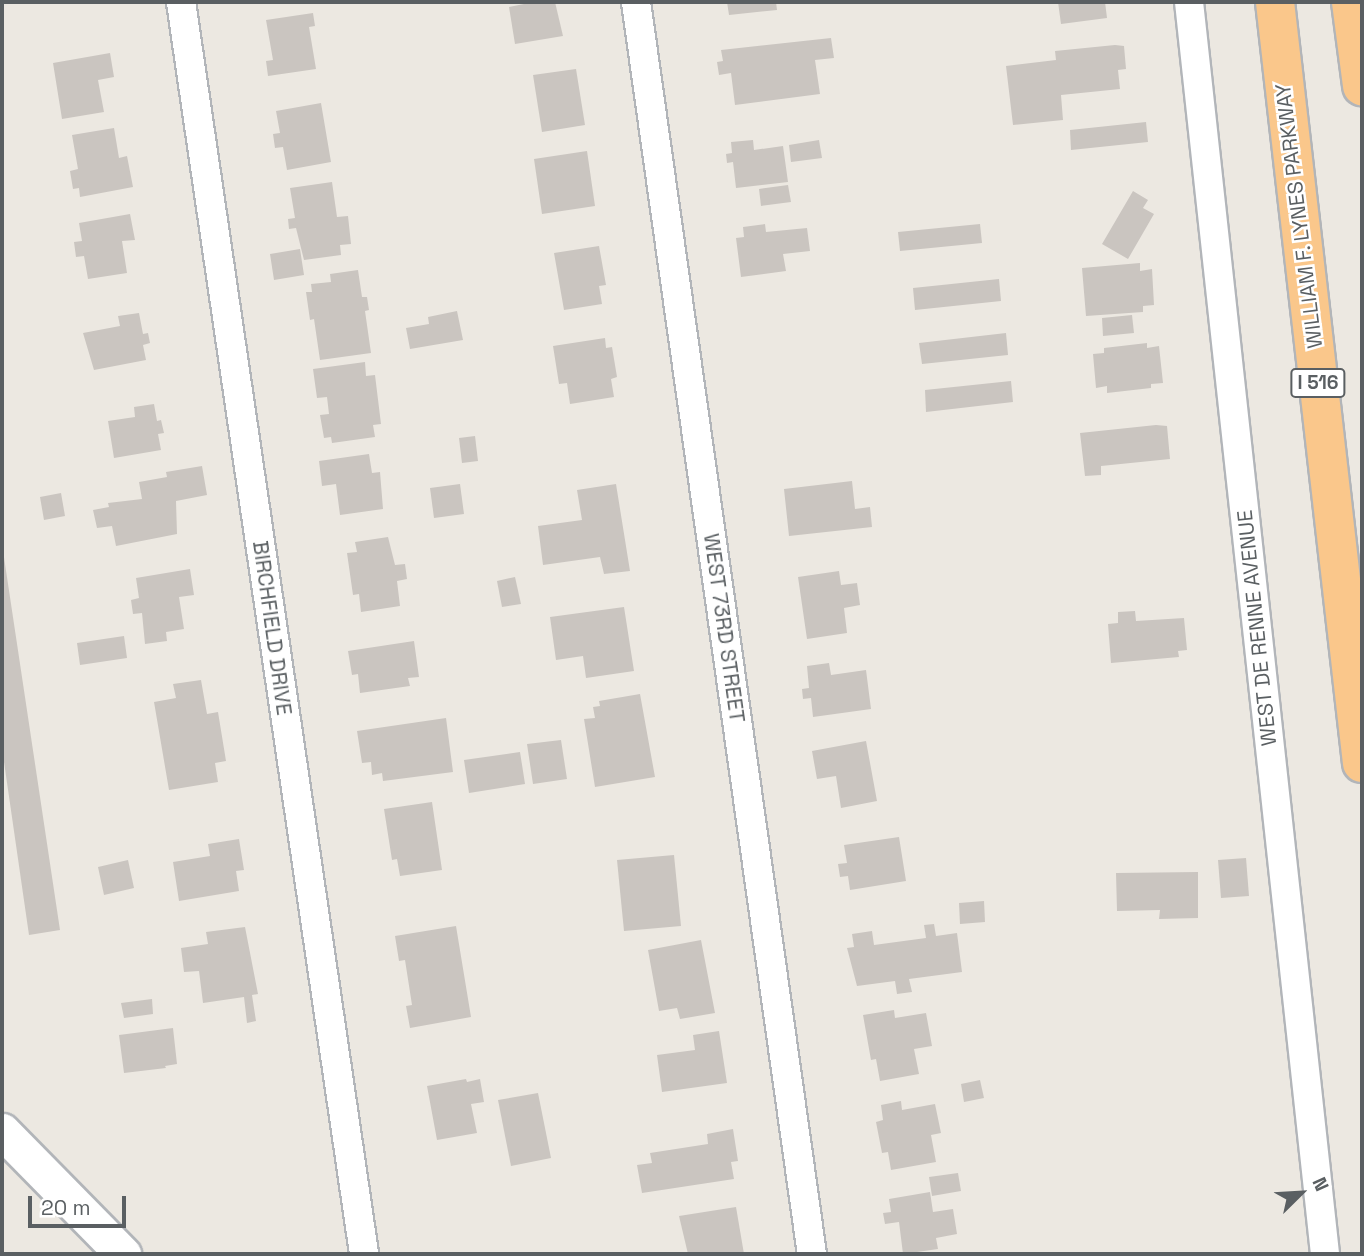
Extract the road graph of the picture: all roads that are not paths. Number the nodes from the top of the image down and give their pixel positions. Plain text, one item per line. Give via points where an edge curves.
1 (181, 2) edge
2 (636, 2) edge
3 (1189, 2) edge
4 (1275, 2) edge
5 (1351, 2) edge
6 (1362, 86) edge
7 (1362, 764) edge
8 (2, 1131) edge
9 (123, 1254) edge
10 (364, 1254) edge
11 (812, 1254) edge
12 (1325, 1254) edge

1 - 10 street, BIRCHFIELD DRIVE
2 - 11 street, WEST 73RD STREET
3 - 12 street, WEST DE RENNE AVENUE
4 - 7 highway, WILLIAM F. LYNES PARKWAY / I 516
5 - 6 highway
8 - 9 street

